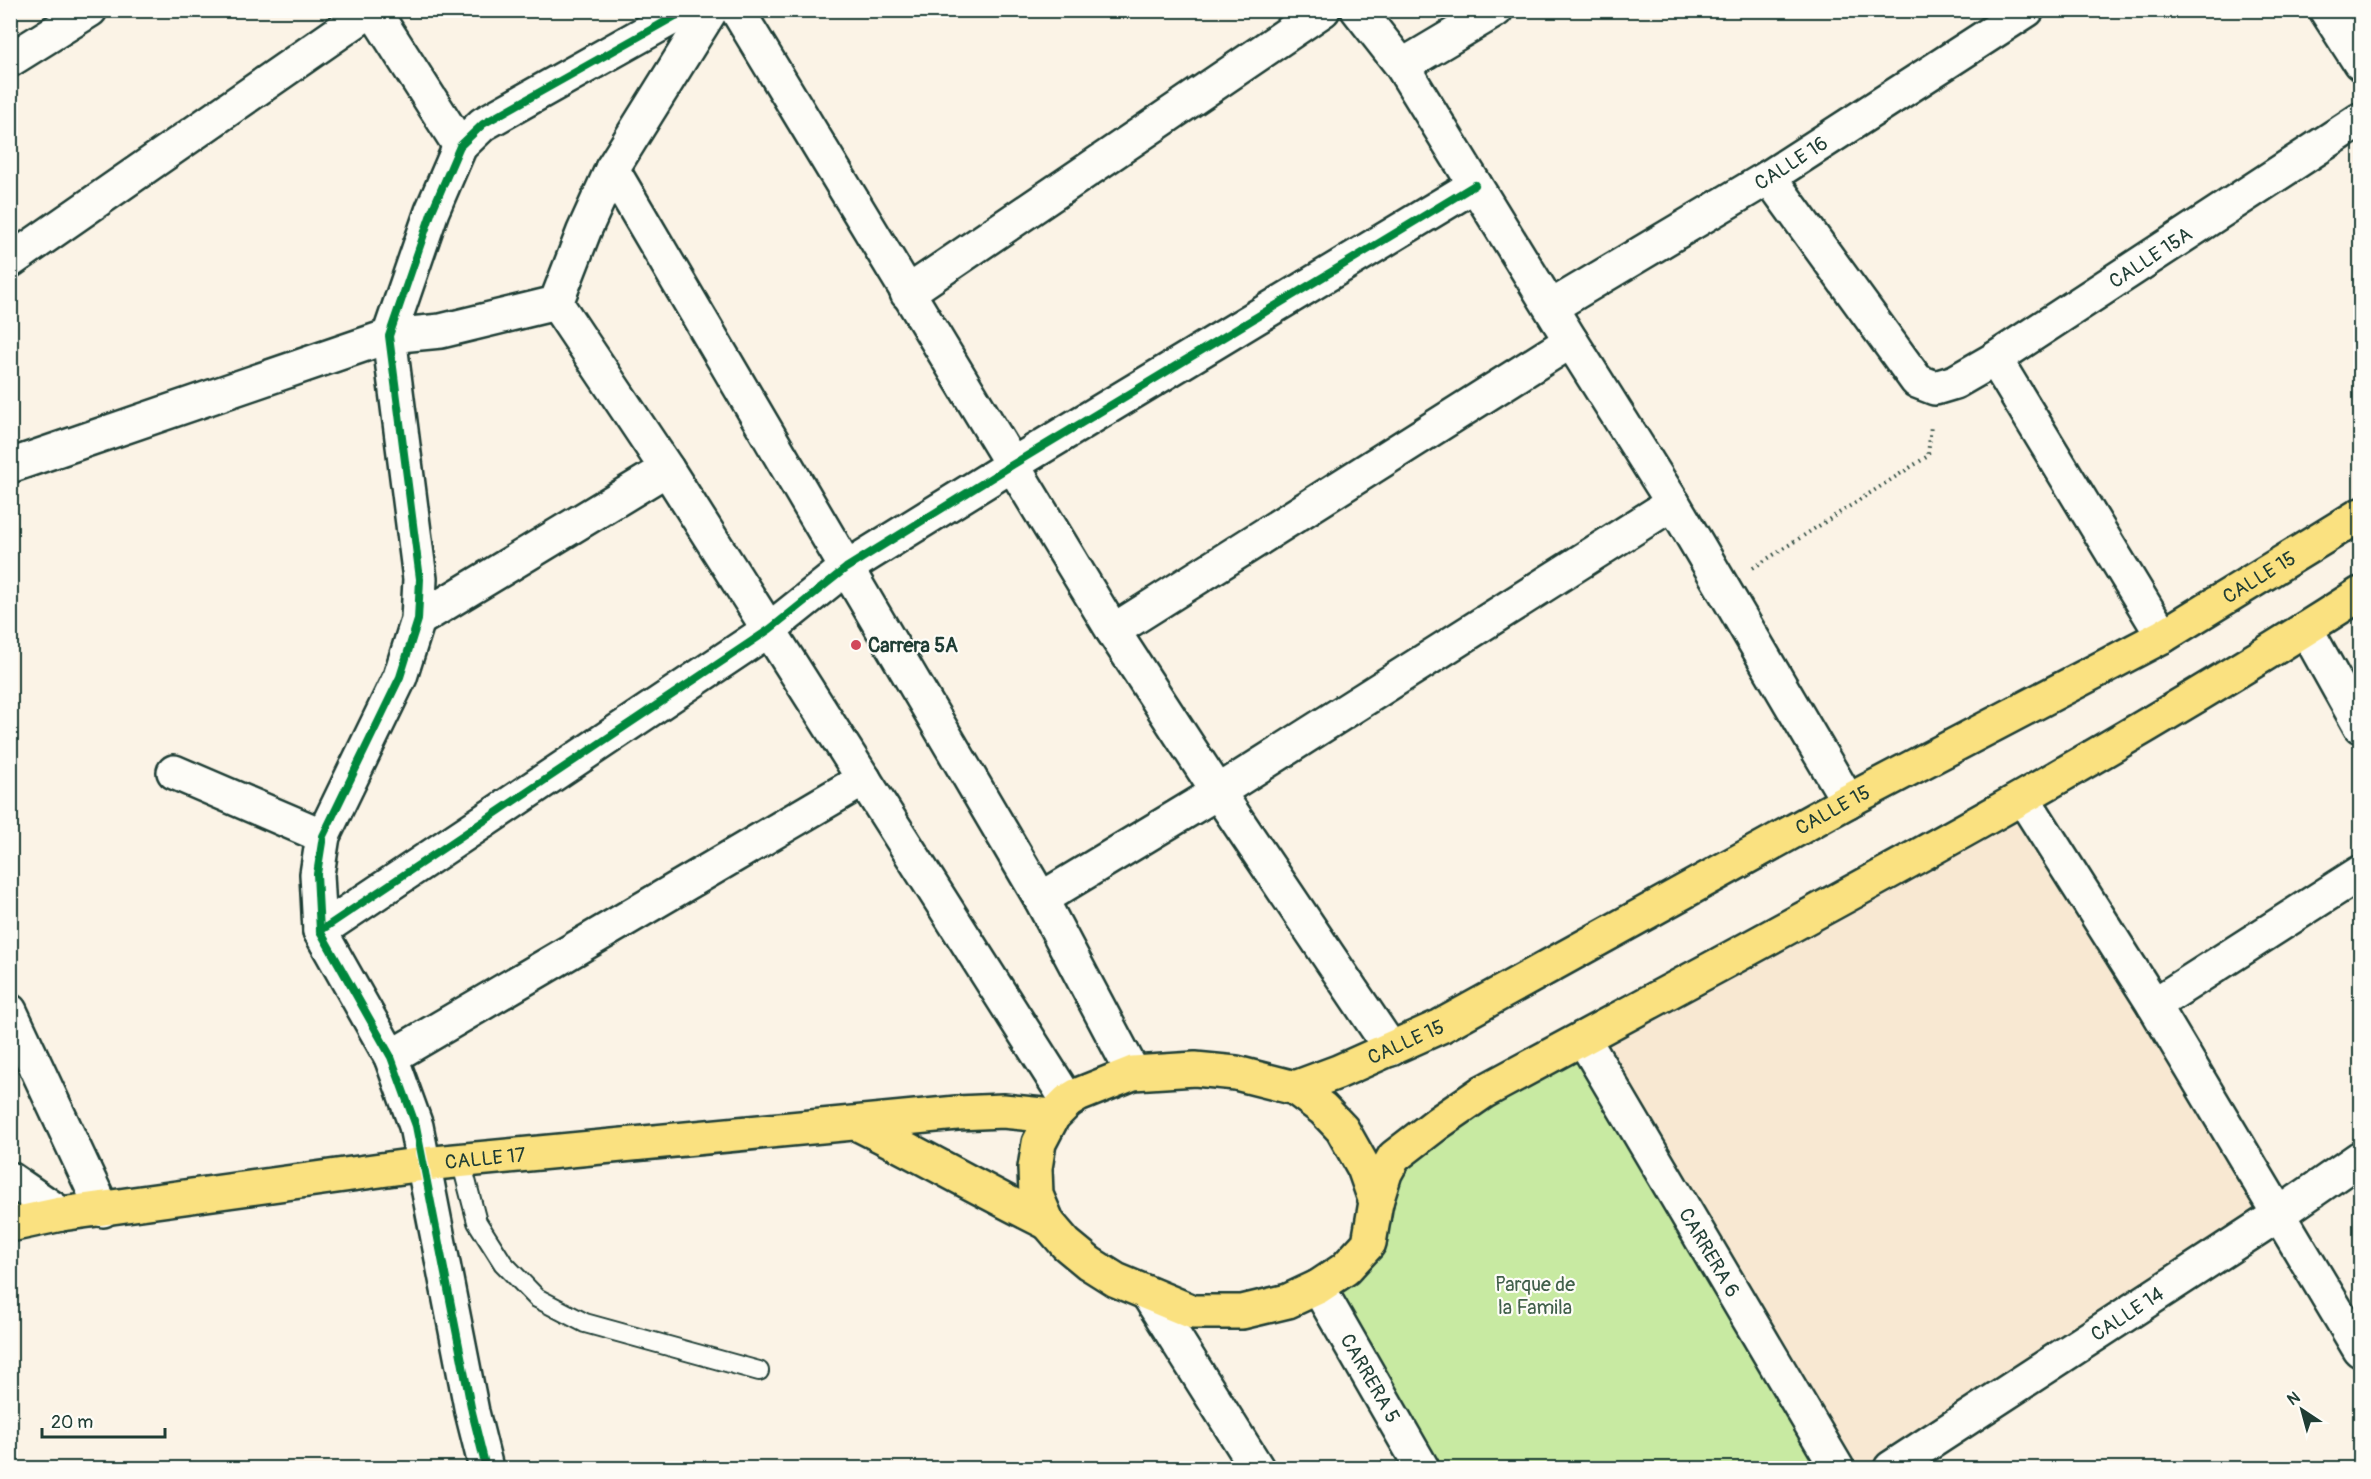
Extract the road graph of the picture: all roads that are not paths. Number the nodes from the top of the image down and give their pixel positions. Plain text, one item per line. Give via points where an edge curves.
1 (90, 10) edge
2 (372, 10) edge
3 (686, 10) edge
4 (711, 10) edge
5 (737, 10) edge
6 (1323, 10) edge
7 (1358, 10) edge
8 (1496, 10) edge
9 (2027, 10) edge
10 (2326, 10) edge
11 (10, 60) edge
12 (2361, 63) edge
13 (1402, 66) junction
14 (2361, 120) edge
15 (460, 146) junction
16 (612, 169) junction
17 (1769, 177) junction
18 (1475, 185) junction
19 (10, 261) edge
20 (907, 293) junction
21 (556, 303) junction
22 (1551, 307) junction
23 (388, 336) junction
24 (1571, 341) junction
25 (1995, 359) junction
26 (1012, 465) junction
27 (10, 466) edge
28 (667, 469) junction
29 (1674, 503) junction
30 (2361, 515) edge
31 (846, 568) junction
32 (2361, 594) edge
33 (418, 620) junction
34 (770, 629) junction
35 (2306, 629) junction
36 (1113, 631) junction
37 (2163, 636) junction
38 (2361, 726) edge
39 (174, 772) dead end
40 (864, 779) junction
41 (1218, 792) junction
42 (2023, 798) junction
43 (1848, 801) junction
44 (323, 836) junction
45 (2361, 873) edge
46 (1041, 899) junction
47 (320, 931) junction
48 (2154, 1005) junction
49 (10, 1011) edge
50 (1583, 1038) junction
51 (1391, 1049) junction
52 (391, 1057) junction
53 (1133, 1073) junction
54 (1294, 1088) junction
55 (1060, 1108) junction
56 (856, 1123) junction
57 (2361, 1158) edge
58 (461, 1161) junction
59 (424, 1164) junction
60 (10, 1179) edge
61 (1376, 1202) junction
62 (104, 1210) junction
63 (61, 1214) junction
64 (2278, 1215) junction
65 (1048, 1223) junction
66 (10, 1225) edge
67 (1318, 1287) junction
68 (1149, 1296) junction
69 (2361, 1350) edge
70 (759, 1371) dead end
71 (486, 1468) edge
72 (1257, 1468) edge
73 (1422, 1468) edge
74 (1837, 1468) edge
75 (1891, 1468) edge

1 - 11 street
2 - 15 street
2 - 19 street
3 - 15 street via 483,124
4 - 16 street
5 - 20 street
6 - 20 street
7 - 13 street
8 - 13 street
9 - 17 street, CALLE 16
10 - 12 street
13 - 18 street
14 - 25 street, CALLE 15A
15 - 23 street via 432,211
16 - 21 street
16 - 31 street
17 - 22 street, CALLE 16
17 - 25 street, CALLE 15A via 1926,384 1955,382
18 - 22 street
18 - 26 street
20 - 26 street
21 - 23 street via 441,331
21 - 28 street
22 - 24 street
23 - 27 street
23 - 33 street via 420,579
24 - 29 street
24 - 36 street
25 - 37 street
26 - 31 street
26 - 36 street
28 - 33 street
28 - 34 street
29 - 41 street
29 - 43 street
30 - 37 main road, CALLE 15
31 - 34 street
31 - 46 street
32 - 35 main road
33 - 44 street via 400,677
34 - 40 street
34 - 47 street
35 - 38 street
35 - 42 main road
36 - 41 street
37 - 43 main road, CALLE 15
39 - 44 street
40 - 52 street
40 - 55 street
41 - 46 street
41 - 51 street
42 - 48 street
42 - 50 main road
43 - 51 main road, CALLE 15 via 1441,1026
44 - 47 street via 317,874
45 - 48 street
46 - 53 street
47 - 52 street
48 - 64 street
49 - 62 street
50 - 61 main road via 1483,1092 1394,1157 1384,1173
50 - 74 street, CARRERA 6
51 - 54 main road, CALLE 15
52 - 59 street via 416,1126
53 - 54 main road via 1195,1069 1236,1073
53 - 55 main road
54 - 61 main road via 1342,1129 1364,1168
55 - 56 main road, CALLE 17
55 - 65 main road via 1039,1143 1035,1168 1036,1195
56 - 58 main road, CALLE 17
56 - 65 main road
57 - 64 street, CALLE 14
58 - 59 main road, CALLE 17
58 - 70 lane via 477,1222 502,1263 537,1298 585,1323
59 - 62 main road, CALLE 17
59 - 71 street
60 - 63 street
61 - 67 main road via 1369,1243 1345,1269
62 - 63 main road, CALLE 17
63 - 66 main road, CALLE 17
64 - 69 street
64 - 75 street, CALLE 14
65 - 68 main road via 1089,1263
67 - 68 main road via 1288,1301 1242,1312 1193,1312
67 - 73 street, CARRERA 5
68 - 72 street

